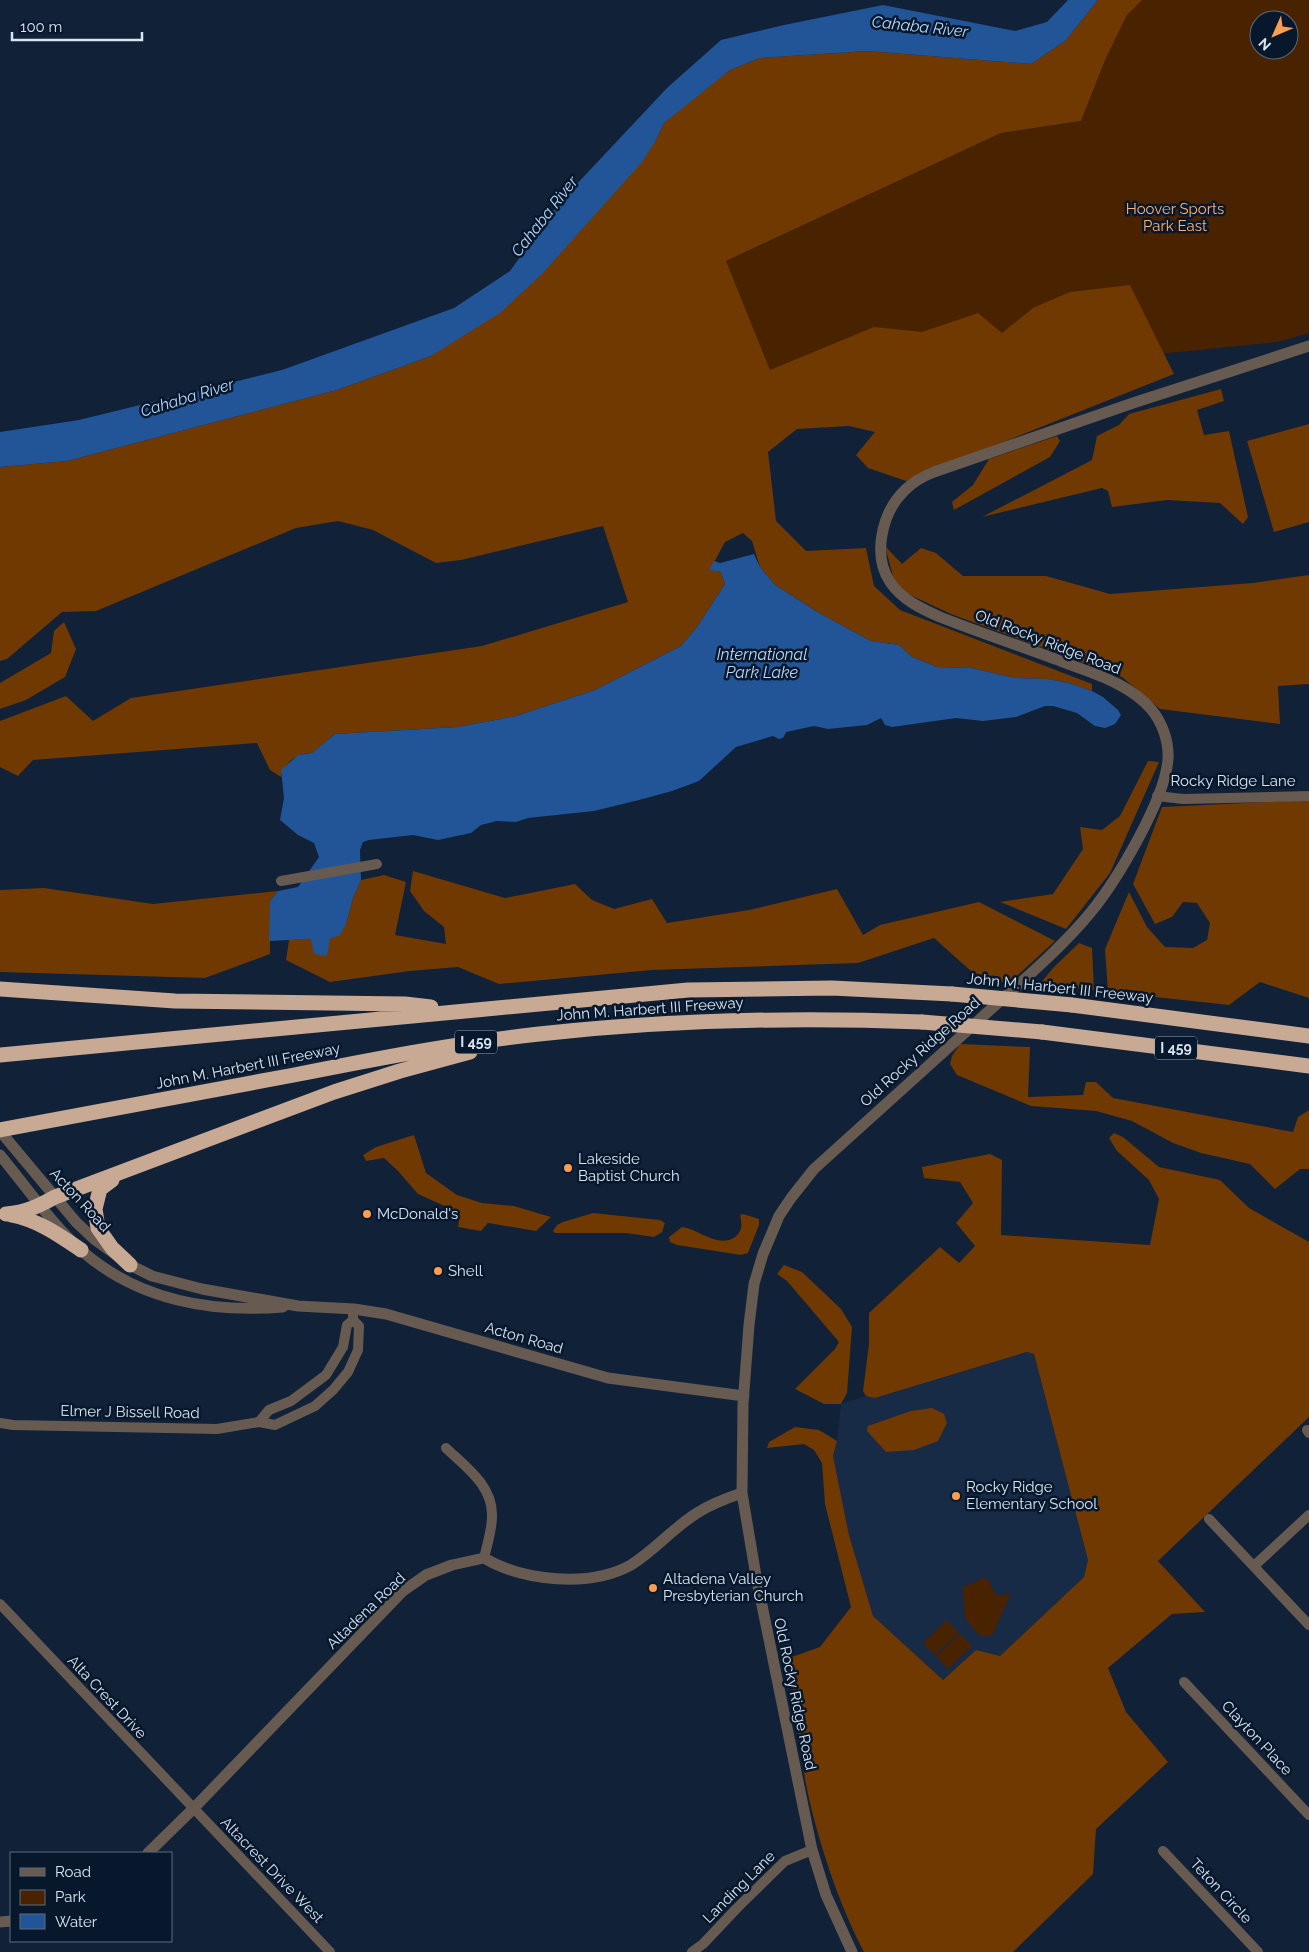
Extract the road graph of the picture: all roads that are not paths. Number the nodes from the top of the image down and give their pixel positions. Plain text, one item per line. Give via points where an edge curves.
1 (1309, 346) edge
2 (1157, 796) junction
3 (1309, 796) edge
4 (377, 864) dead end
5 (281, 881) dead end
6 (0, 989) edge
7 (460, 1010) junction
8 (540, 1034) junction
9 (1309, 1036) edge
10 (0, 1055) edge
11 (1309, 1066) edge
12 (0, 1130) edge
13 (0, 1155) edge
14 (124, 1172) junction
15 (55, 1197) junction
16 (41, 1205) junction
17 (3, 1214) edge
18 (81, 1250) junction
19 (130, 1265) junction
20 (298, 1306) junction
21 (354, 1314) junction
22 (744, 1396) junction
23 (258, 1422) junction
24 (0, 1423) edge
25 (446, 1448) dead end
26 (742, 1493) junction
27 (1309, 1515) edge
28 (1209, 1519) dead end
29 (484, 1558) junction
30 (1254, 1566) junction
31 (0, 1604) edge
32 (1309, 1625) edge
33 (1184, 1682) dead end
34 (193, 1809) junction
35 (1309, 1815) edge
36 (812, 1850) junction
37 (1163, 1851) dead end
38 (149, 1852) edge
39 (330, 1952) edge
40 (692, 1952) edge
41 (852, 1952) edge
42 (1258, 1952) edge

1 - 2 street, Old Rocky Ridge Road via 934,472 914,482 899,497 884,529 881,558 886,574 896,589 917,606 1106,679 1144,702 1157,718 1167,741 1168,759
2 - 3 street, Rocky Ridge Lane via 1183,799
2 - 22 street, Old Rocky Ridge Road via 1118,873 1104,896 1077,928 814,1169 791,1198 772,1231 758,1267 749,1318
4 - 5 street
6 - 7 highway via 184,1001 405,1004
7 - 9 highway, John M. Harbert III Freeway / I 459, bridge via 688,990 832,988 1072,1005
7 - 10 highway, John M. Harbert III Freeway / I 459
8 - 11 highway, John M. Harbert III Freeway / I 459, bridge via 656,1023 799,1018 922,1022 1042,1032
8 - 12 highway, John M. Harbert III Freeway / I 459 via 391,1056
8 - 14 highway via 400,1070
12 - 15 street, Acton Road
13 - 16 street, Acton Road
14 - 15 highway
14 - 19 highway via 100,1190 95,1209 98,1228
15 - 16 highway
15 - 19 street, Acton Road via 94,1239
16 - 17 highway via 22,1213
16 - 18 street, Acton Road
17 - 18 highway via 24,1217 43,1225
18 - 20 street, Acton Road via 119,1278 177,1300 250,1309
19 - 20 street, Acton Road via 176,1284
20 - 21 street, Acton Road
21 - 22 street, Acton Road via 386,1314 608,1378
21 - 23 street, Elmer J Bissell Road via 347,1325 344,1347 326,1375 291,1401 269,1410
21 - 23 street, Elmer J Bissell Road via 359,1326 358,1350 348,1372 333,1390 315,1406 275,1425
22 - 26 street, Old Rocky Ridge Road
23 - 24 street, Elmer J Bissell Road via 217,1429
25 - 29 street via 482,1483 487,1493 492,1516
26 - 29 street via 697,1513 630,1565 594,1578 541,1577 494,1564
26 - 36 street, Old Rocky Ridge Road
27 - 30 street
28 - 30 street
29 - 34 street, Altadena Road via 426,1575 403,1592
30 - 32 street
31 - 34 street, Alta Crest Drive
33 - 35 street, Clayton Place
34 - 38 street, Altadena Road
34 - 39 street, Altacrest Drive West
36 - 40 street, Landing Lane via 785,1860 704,1944
36 - 41 street, Old Rocky Ridge Road via 826,1895
37 - 42 street, Teton Circle

